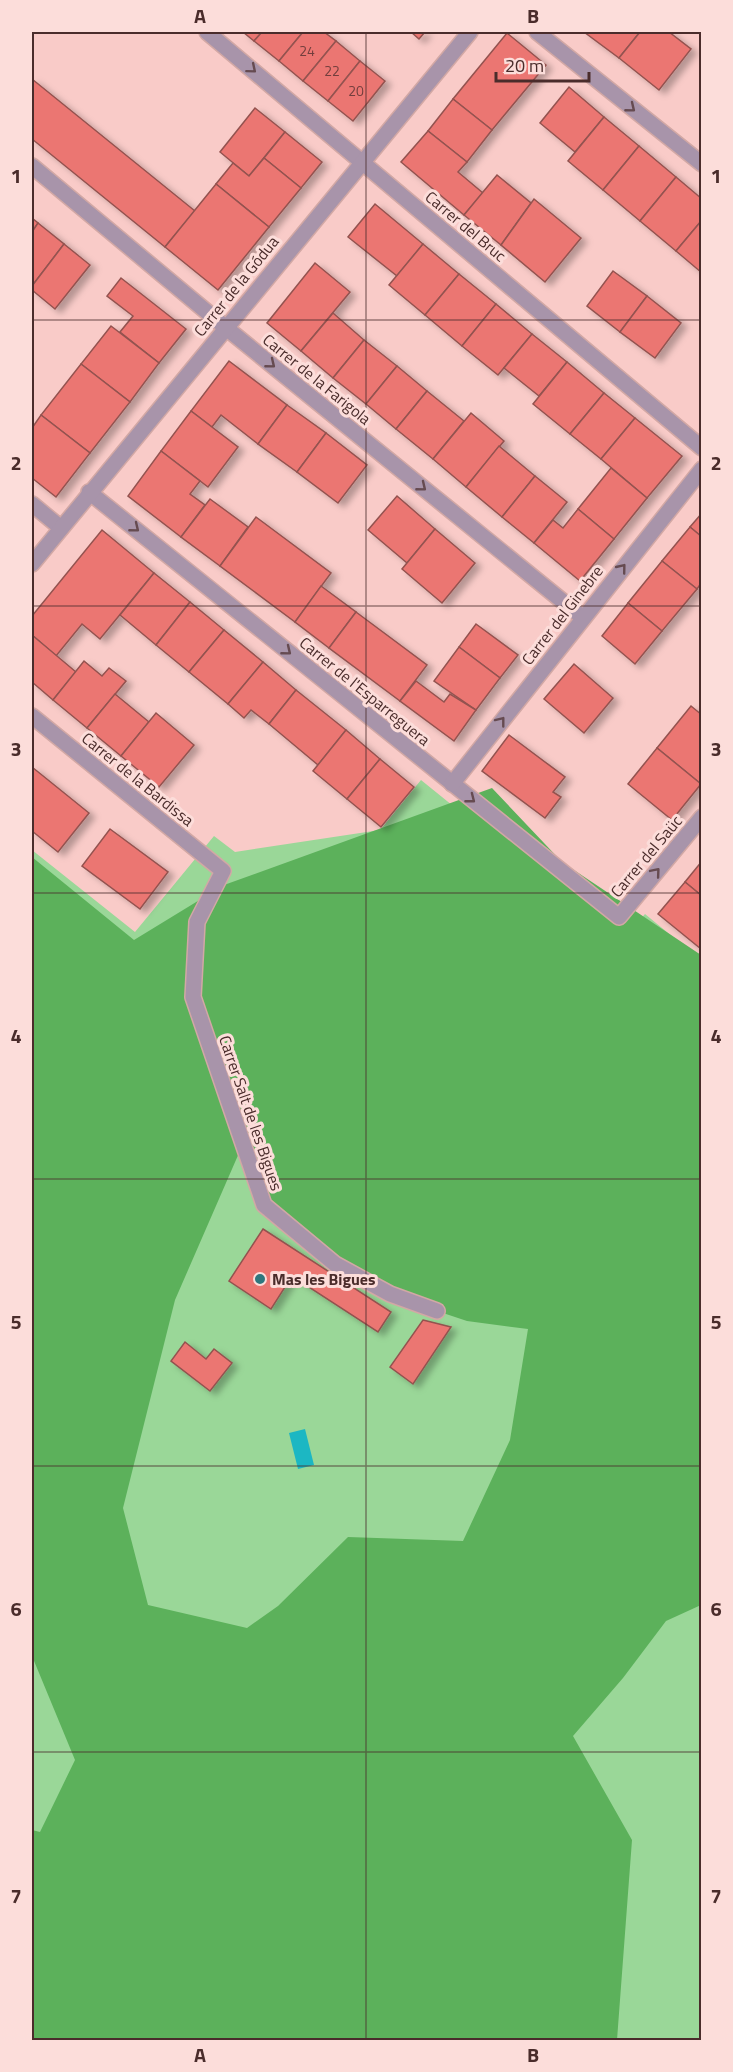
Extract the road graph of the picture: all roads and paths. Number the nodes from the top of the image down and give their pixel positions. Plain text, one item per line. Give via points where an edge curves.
1 (207, 32) edge
2 (470, 32) edge
3 (537, 32) edge
4 (361, 161) junction
5 (702, 164) edge
6 (32, 166) edge
7 (225, 327) junction
8 (702, 448) edge
9 (702, 469) edge
10 (89, 492) junction
11 (32, 504) edge
12 (61, 528) junction
13 (32, 564) edge
14 (582, 617) junction
15 (32, 716) edge
16 (452, 783) junction
17 (702, 817) edge
18 (222, 871) joint
19 (619, 917) joint
20 (437, 1311) dead end

1 -> 4 street, Carrer del Bruc
2 - 4 street, Carrer de la Gódua
3 -> 5 street
4 - 7 street, Carrer de la Gódua
4 - 8 street, Carrer del Bruc
6 - 7 street, Carrer de la Farigola
7 - 10 street, Carrer de la Gódua
7 -> 14 street, Carrer de la Farigola
14 -> 9 street, Carrer del Ginebre
10 - 12 street, Carrer de la Gódua
10 -> 16 street, Carrer de l'Esparreguera
11 - 12 street
12 - 13 street, Carrer de la Gódua
16 -> 14 street, Carrer del Ginebre
15 - 18 street, Carrer de la Bardissa
16 -> 19 street, Carrer de l'Esparreguera
19 -> 17 street, Carrer del Saüc
18 - 20 street, Carrer Salt de les Bigues via 197,922 193,997 264,1205 335,1264 390,1294

